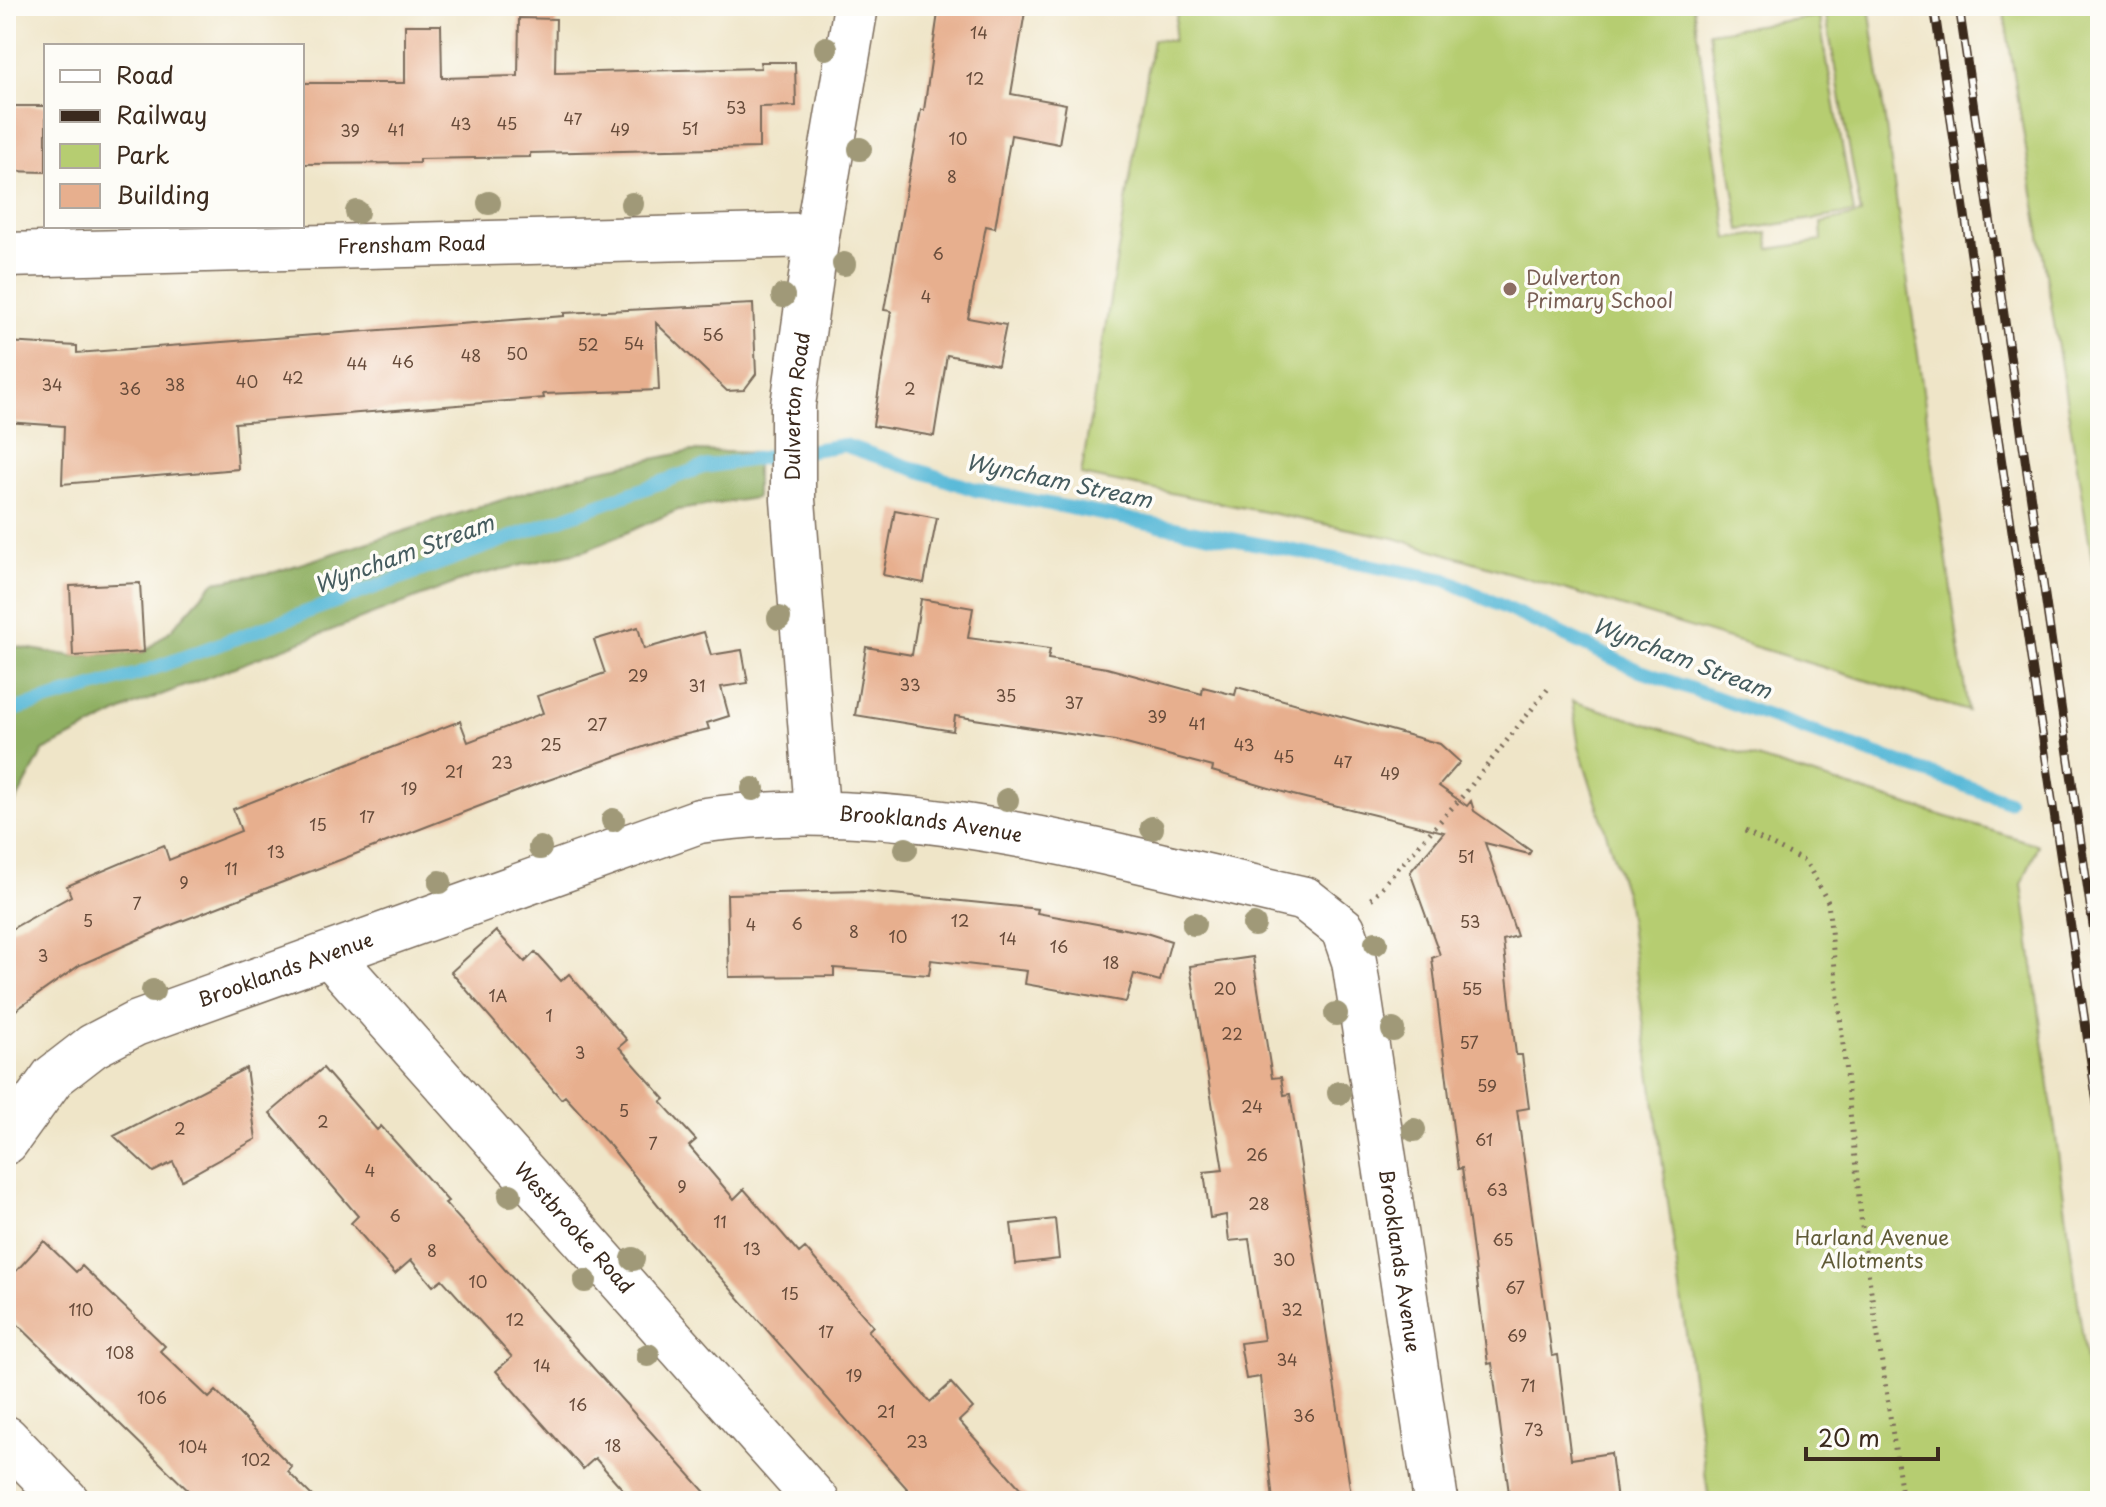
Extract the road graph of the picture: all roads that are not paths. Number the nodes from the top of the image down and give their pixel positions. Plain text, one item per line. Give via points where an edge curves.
1 (856, 6) edge
2 (817, 235) junction
3 (6, 255) edge
4 (817, 811) junction
5 (330, 955) junction
6 (6, 1142) edge
7 (6, 1438) edge
8 (67, 1501) edge
9 (817, 1501) edge
10 (1436, 1501) edge

1 - 2 street, Dulverton Road
2 - 3 street, Frensham Road
2 - 4 street, Dulverton Road via 793,405 793,500
4 - 5 street, Brooklands Avenue via 757,812 699,821
4 - 10 street, Brooklands Avenue via 997,831 1305,899 1343,929 1354,961
5 - 6 street, Brooklands Avenue via 135,1024 93,1046 53,1077
5 - 9 street, Westbrooke Road
7 - 8 street

